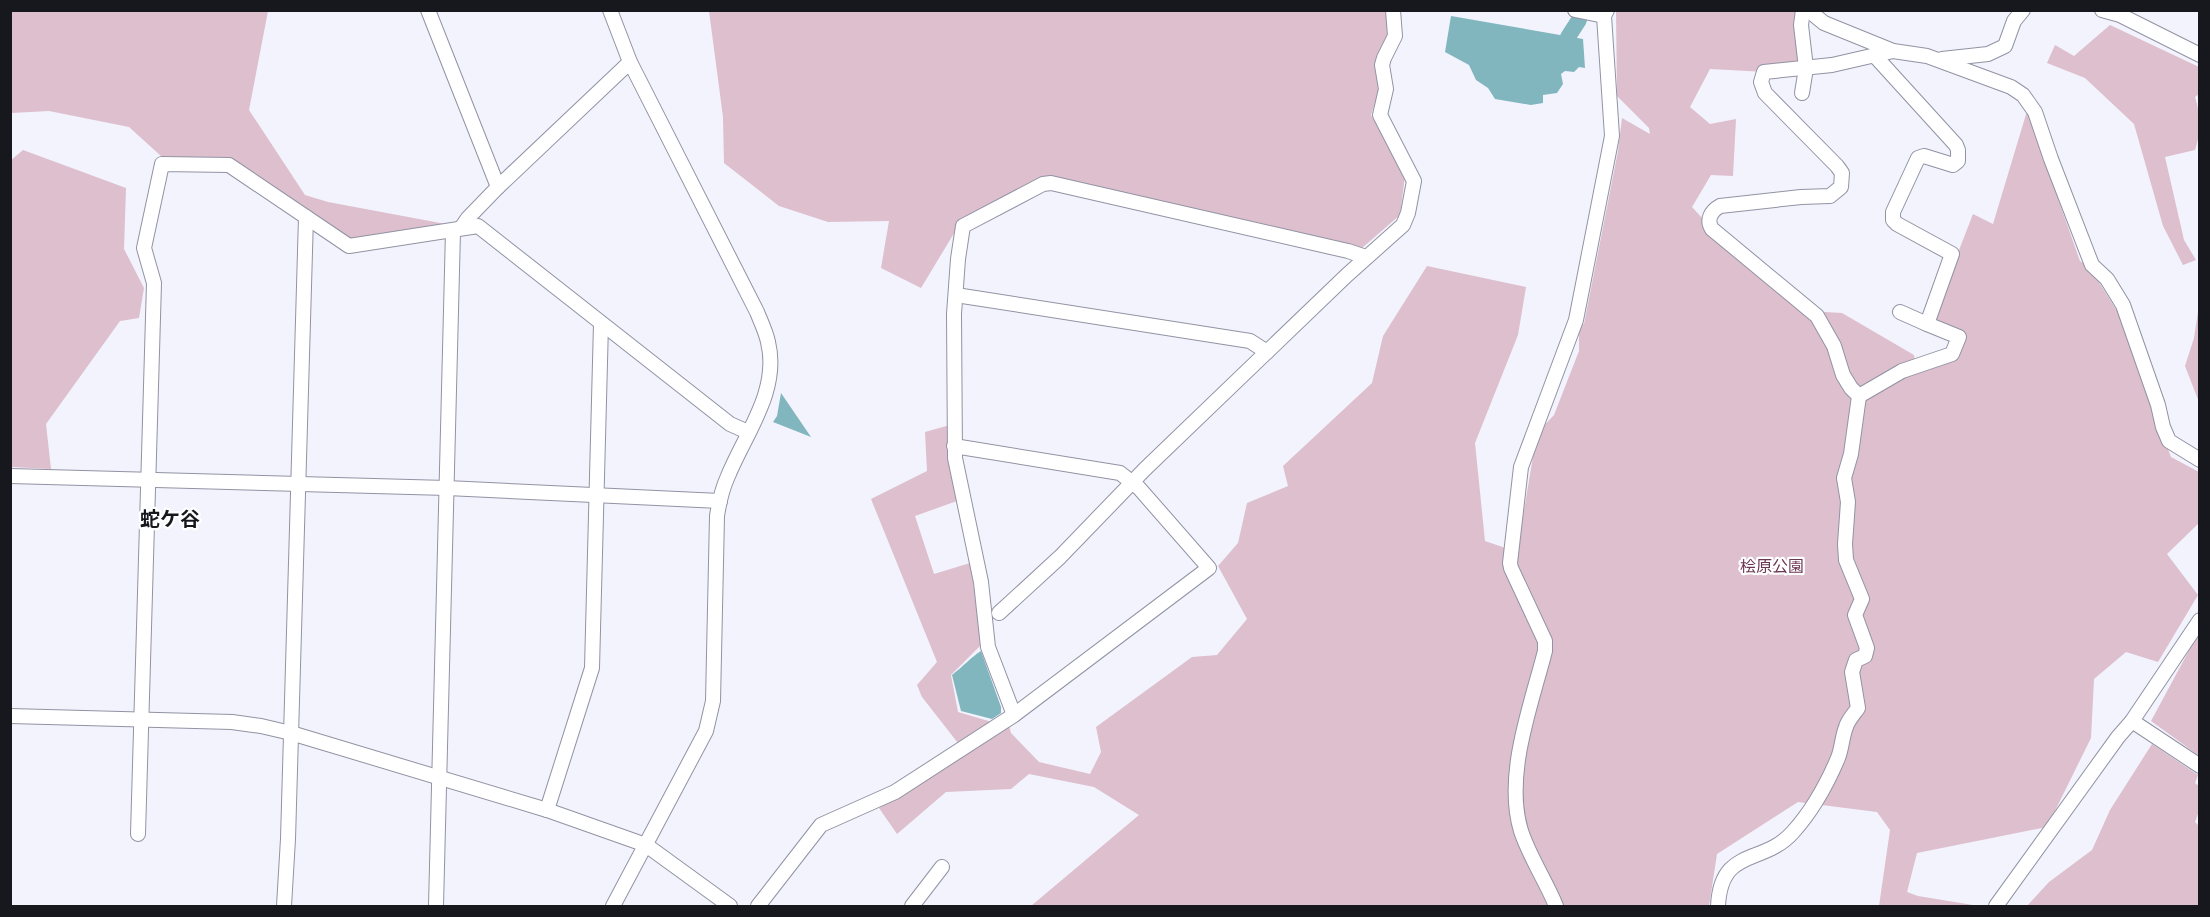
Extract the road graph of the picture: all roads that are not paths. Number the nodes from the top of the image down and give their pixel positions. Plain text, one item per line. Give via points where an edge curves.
1 (428, 10) edge
2 (610, 10) edge
3 (1393, 10) edge
4 (1575, 10) edge
5 (1803, 10) edge
6 (1808, 10) edge
7 (2023, 10) edge
8 (2102, 10) edge
9 (1605, 13) edge
10 (1858, 37) junction
11 (1893, 51) junction
12 (1873, 55) junction
13 (2199, 55) edge
14 (1936, 60) junction
15 (630, 62) junction
16 (1806, 68) junction
17 (1802, 93) dead end
18 (498, 187) junction
19 (306, 217) junction
20 (457, 229) junction
21 (1366, 256) junction
22 (956, 295) junction
23 (1900, 312) dead end
24 (601, 324) junction
25 (1927, 324) junction
26 (1267, 352) junction
27 (1859, 396) junction
28 (748, 432) junction
29 (954, 446) junction
30 (2199, 460) edge
31 (10, 476) edge
32 (147, 479) junction
33 (1133, 483) junction
34 (298, 485) junction
35 (447, 488) junction
36 (596, 494) junction
37 (720, 501) junction
38 (999, 613) dead end
39 (2199, 620) edge
40 (1014, 715) junction
41 (10, 716) edge
42 (142, 720) junction
43 (2133, 721) junction
44 (291, 733) junction
45 (2199, 766) edge
46 (439, 778) junction
47 (547, 810) junction
48 (138, 834) dead end
49 (646, 845) junction
50 (942, 867) dead end
51 (284, 906) edge
52 (436, 906) edge
53 (613, 906) edge
54 (730, 906) edge
55 (758, 906) edge
56 (912, 906) edge
57 (1556, 906) edge
58 (1718, 906) edge
59 (1996, 906) edge

1 - 18 street
2 - 15 street
3 - 21 street via 1395,36 1382,65 1386,89 1380,115 1414,181 1402,225
4 - 9 street
5 - 16 street
6 - 10 street via 1824,23
7 - 14 street via 2014,21 2005,46 1988,54
8 - 13 street via 2120,15
9 - 57 street via 1612,136 1576,320 1521,467 1510,563 1545,641 1516,771 1520,828
10 - 11 street
10 - 12 street
11 - 12 street
11 - 14 street
12 - 16 street
12 - 25 street via 1959,150 1953,165 1924,156 1918,158 1893,213 1897,224 1952,254
14 - 30 street via 2010,87 2023,95 2035,112 2092,265 2107,279 2123,305 2169,441
15 - 18 street
15 - 28 street via 757,312 769,344 770,376 763,404
16 - 17 street
16 - 27 street via 1764,72 1761,82 1773,102 1837,166 1842,173 1841,188 1830,196 1720,206 1712,212 1709,222 1712,230 1817,316 1834,345 1843,375
18 - 20 street
19 - 20 street via 349,246
19 - 32 street via 229,165 162,164 144,248 154,283
19 - 34 street
20 - 24 street via 478,226
20 - 35 street
21 - 22 street via 1051,183 963,226
21 - 26 street
22 - 26 street via 1250,340
22 - 29 street
23 - 25 street
24 - 28 street via 730,424
24 - 36 street
25 - 27 street via 1959,337 1952,354 1902,371
26 - 33 street
27 - 58 street via 1844,478 1848,502 1846,560 1861,594 1855,615 1867,648 1852,672 1858,708 1846,724 1839,756 1808,814 1792,834 1730,868 1723,879
28 - 37 street
29 - 33 street via 1120,472
29 - 40 street via 981,582 988,647
31 - 32 street
32 - 34 street
32 - 42 street
33 - 38 street
33 - 40 street via 1209,568
34 - 35 street
34 - 44 street
35 - 36 street
35 - 46 street
36 - 37 street
36 - 47 street via 592,668
37 - 49 street via 713,702 705,732
39 - 43 street
40 - 55 street via 895,792 821,825
41 - 42 street
42 - 44 street via 232,722
42 - 48 street
43 - 45 street
43 - 59 street
44 - 46 street
44 - 51 street
46 - 47 street
46 - 52 street
47 - 49 street
49 - 53 street
49 - 54 street
50 - 56 street

